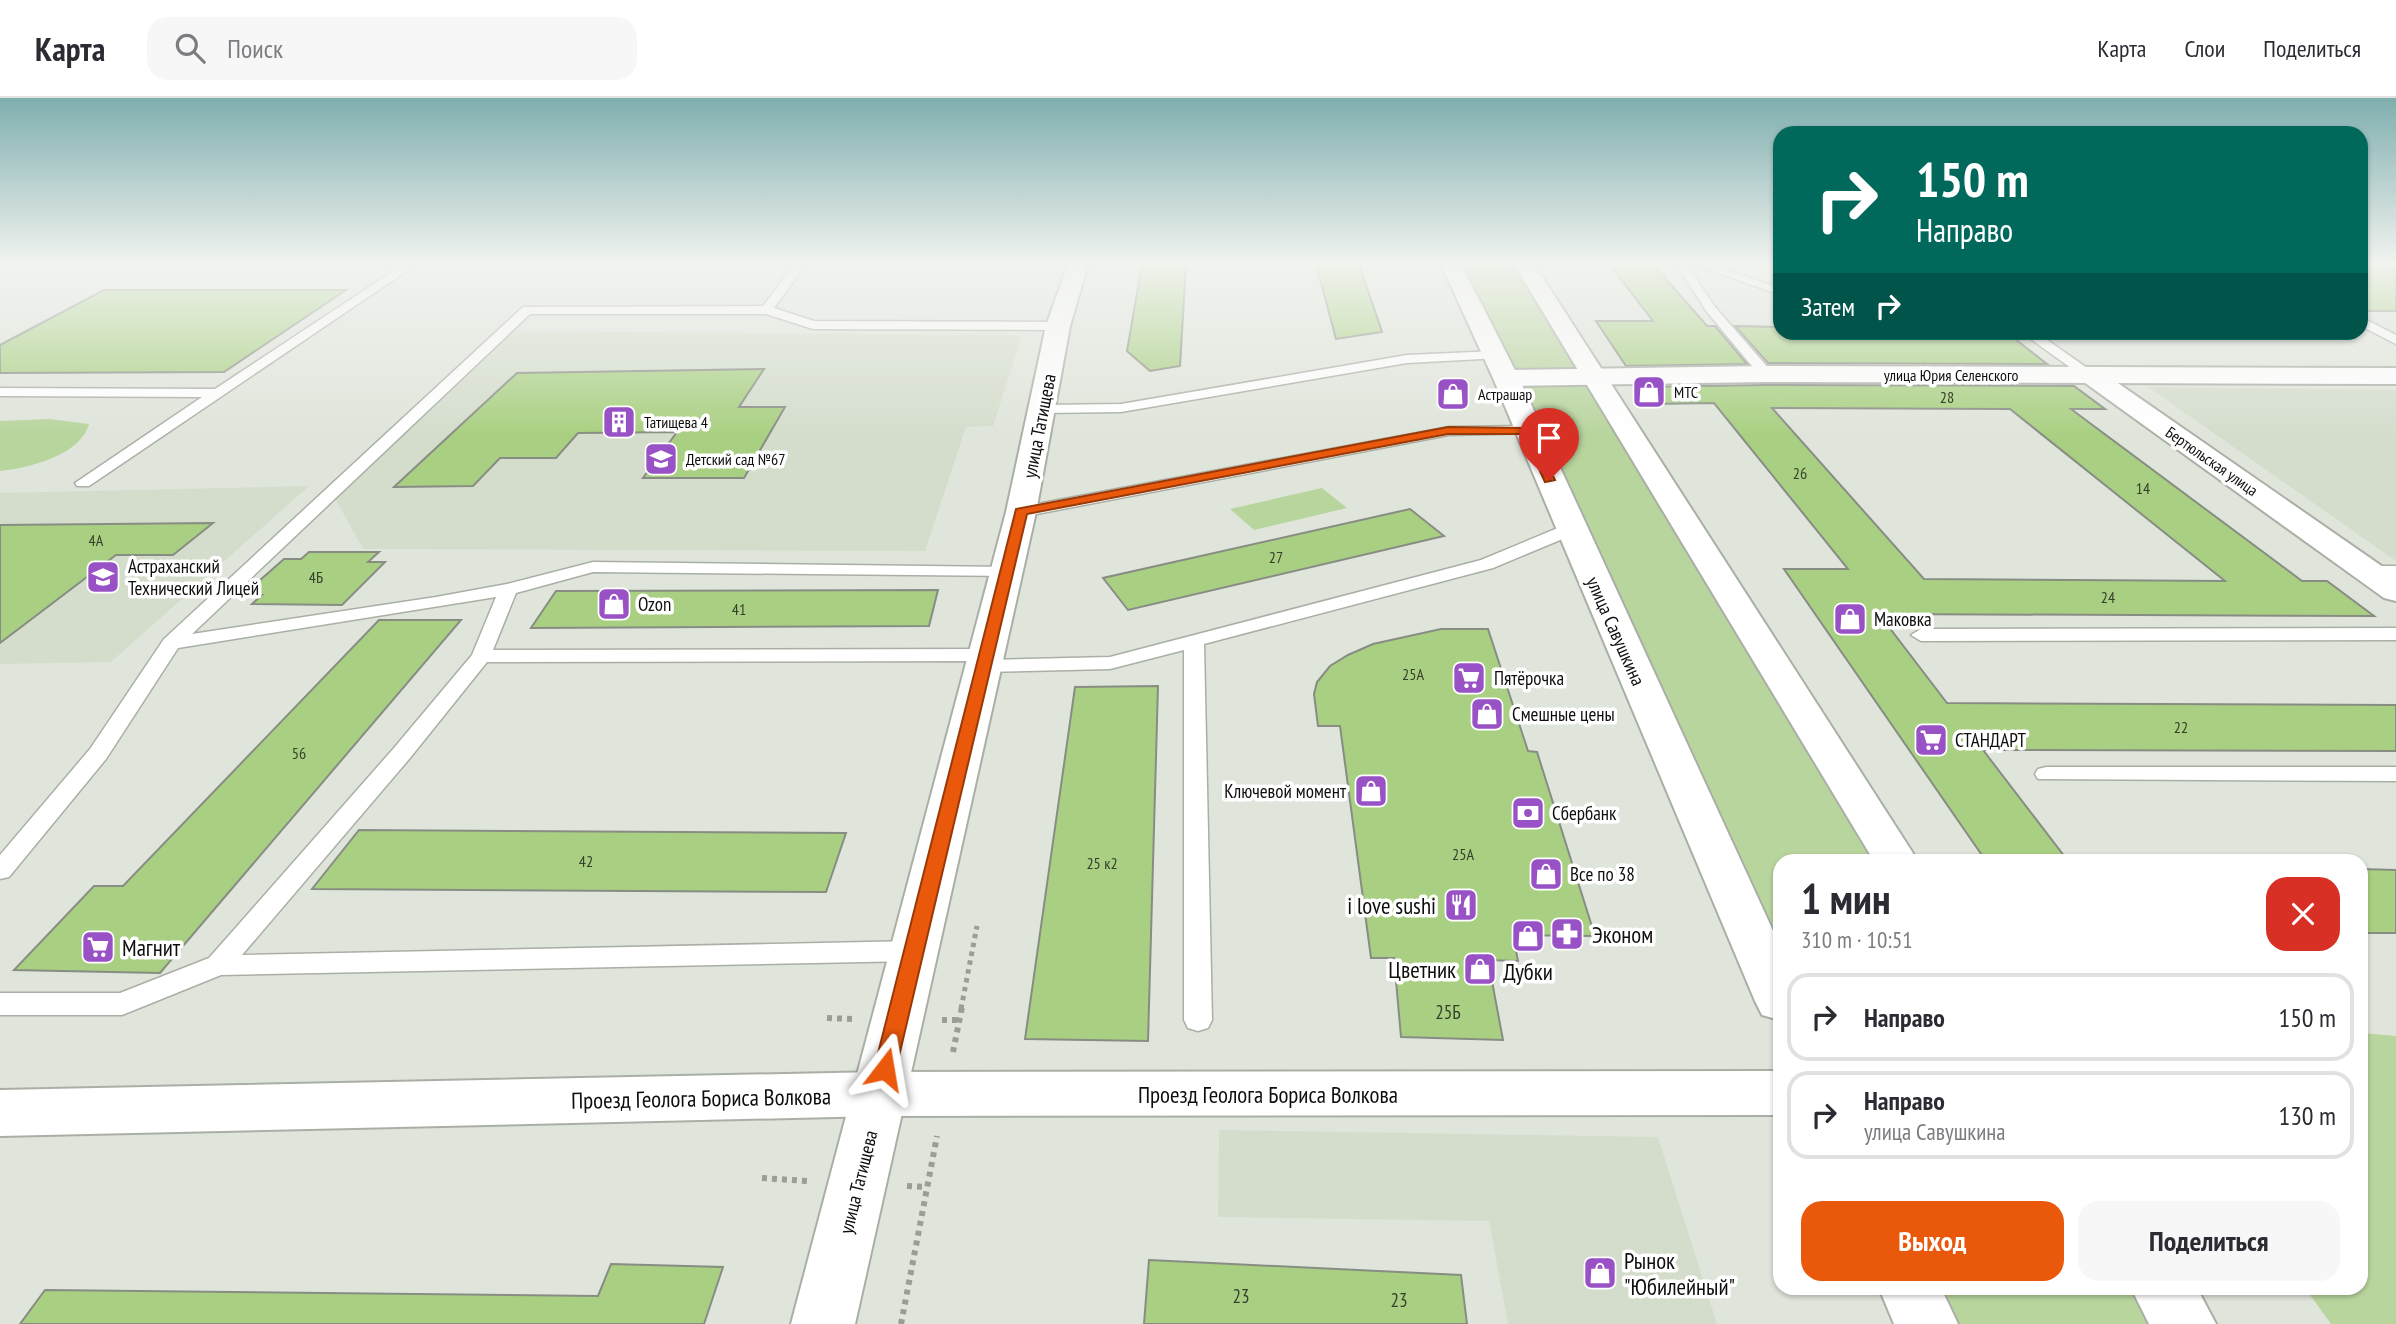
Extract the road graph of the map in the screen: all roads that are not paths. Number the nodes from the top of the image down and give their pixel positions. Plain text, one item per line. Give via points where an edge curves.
1 (326, 321) edge
2 (515, 321) edge
3 (801, 321) edge
4 (1060, 321) edge
5 (1479, 321) edge
6 (1561, 321) edge
7 (1721, 321) edge
8 (2368, 325) edge
9 (1058, 326) junction
10 (2039, 340) edge
11 (2396, 340) edge
12 (1501, 367) junction
13 (1766, 374) junction
14 (2090, 375) junction
15 (2396, 376) edge
16 (1597, 377) junction
17 (0, 392) edge
18 (220, 393) junction
19 (1043, 409) junction
20 (1527, 430) junction
21 (83, 483) dead end
22 (1021, 512) junction
23 (1571, 529) junction
24 (2382, 571) edge
25 (1006, 572) junction
26 (508, 589) junction
27 (2396, 591) edge
28 (2396, 634) edge
29 (1921, 635) dead end
30 (1194, 641) junction
31 (171, 643) junction
32 (481, 656) junction
33 (985, 661) junction
34 (2046, 774) dead end
35 (2396, 774) edge
36 (1892, 854) edge
37 (0, 871) edge
38 (914, 951) junction
39 (218, 965) junction
40 (1773, 984) edge
41 (0, 1004) edge
42 (1198, 1020) dead end
43 (1773, 1093) edge
44 (879, 1094) junction
45 (0, 1113) edge
46 (1913, 1295) edge
47 (2166, 1295) edge
48 (823, 1324) edge
49 (1926, 1324) edge
50 (2184, 1324) edge

1 - 18 lane
2 - 31 lane
3 - 9 lane via 813,325
4 - 9 main road, улица Татищева
5 - 12 main road, улица Савушкина
6 - 16 main road
7 - 13 lane
8 - 11 lane
9 - 19 main road, улица Татищева
10 - 14 lane, Бертюльская улица
12 - 16 main road, улица Юрия Селенского
12 - 19 lane via 1407,359 1121,408
12 - 20 main road, улица Савушкина
13 - 14 main road, улица Юрия Селенского
13 - 16 main road, улица Юрия Селенского
14 - 15 main road, улица Юрия Селенского
14 - 24 main road, Бертюльская улица
16 - 36 main road
17 - 18 lane
18 - 21 lane
19 - 22 main road, улица Татищева
20 - 22 lane via 1448,431
20 - 23 main road, улица Савушкина
22 - 25 main road, улица Татищева
23 - 30 lane via 1486,564
23 - 40 main road, улица Савушкина
24 - 27 main road, Бертюльская улица
25 - 26 lane via 593,567
25 - 33 main road, улица Татищева
26 - 31 lane
26 - 32 lane
28 - 29 lane
30 - 33 lane via 1110,663
30 - 42 lane
31 - 37 lane via 98,754
32 - 33 lane
32 - 39 lane
33 - 38 main road, улица Татищева
34 - 35 lane
38 - 39 lane
38 - 44 main road, улица Татищева
39 - 41 lane via 122,1004
43 - 44 main road, Проезд Геолога Бориса Волкова
44 - 45 main road, Проезд Геолога Бориса Волкова
44 - 48 main road, улица Татищева
46 - 49 main road
47 - 50 main road

